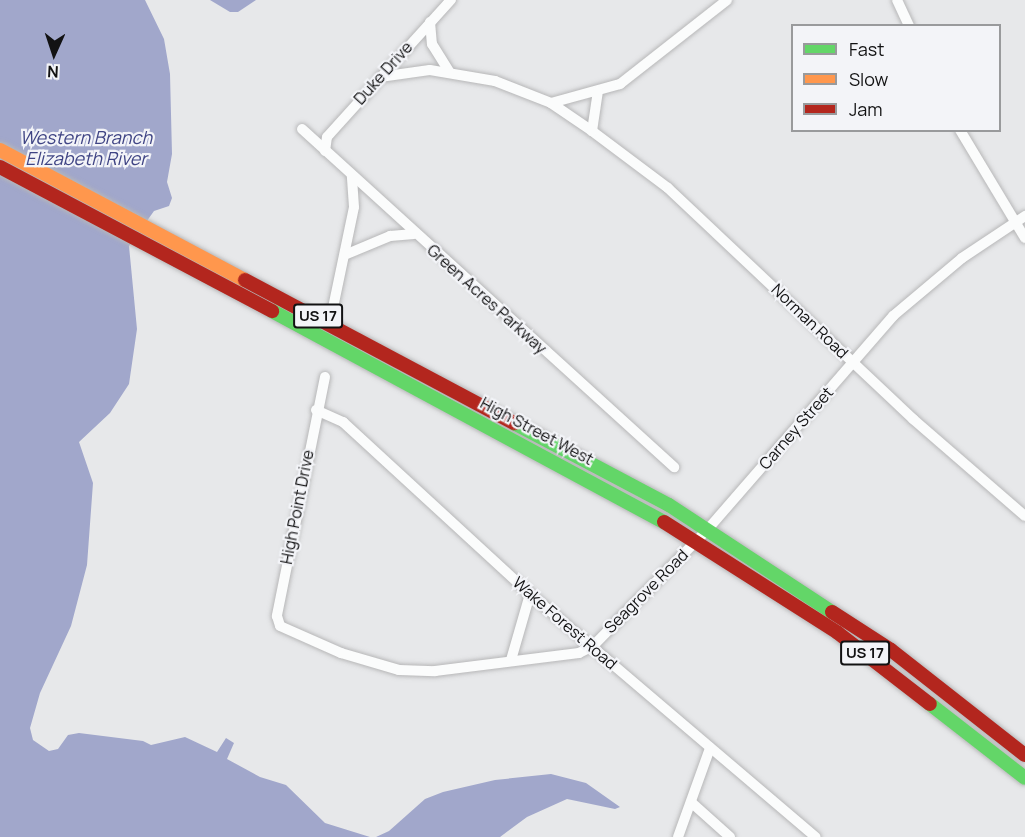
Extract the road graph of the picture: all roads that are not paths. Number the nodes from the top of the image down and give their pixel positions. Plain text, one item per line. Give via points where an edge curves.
1 (451, 0) edge
2 (727, 0) edge
3 (897, 0) edge
4 (430, 22) junction
5 (908, 24) edge
6 (449, 71) junction
7 (380, 77) junction
8 (598, 91) junction
9 (552, 103) junction
10 (302, 129) dead end
11 (592, 131) junction
12 (961, 132) edge
13 (0, 150) edge
14 (325, 151) junction
15 (0, 167) edge
16 (352, 176) junction
17 (1025, 216) edge
18 (1014, 223) junction
19 (414, 234) junction
20 (1025, 238) edge
21 (347, 254) junction
22 (330, 322) junction
23 (853, 362) junction
24 (325, 377) dead end
25 (316, 410) junction
26 (674, 467) dead end
27 (1025, 516) edge
28 (708, 529) junction
29 (697, 540) junction
30 (530, 594) junction
31 (290, 632) joint
32 (592, 646) junction
33 (511, 660) junction
34 (710, 748) junction
35 (1025, 755) edge
36 (1025, 778) edge
37 (692, 803) junction
38 (678, 837) edge
39 (730, 837) edge
40 (816, 837) edge

1 - 4 street, Duke Drive
2 - 8 street via 620,84
3 - 5 street
4 - 6 street via 432,44
4 - 7 street, Duke Drive
6 - 7 street, Norman Road
6 - 9 street, Norman Road via 495,81
7 - 14 street, Duke Drive via 327,137
8 - 9 street
8 - 11 street
9 - 11 street, Norman Road
10 - 14 street, Green Acres Parkway
11 - 23 street, Norman Road via 668,188
12 - 18 street
13 - 22 main road, High Street West / US 17
14 - 16 street, Green Acres Parkway
15 - 29 main road, High Street West / US 17 via 563,463
16 - 19 street, Green Acres Parkway
16 - 21 street via 354,207
17 - 18 street, Carney Street
18 - 20 street
18 - 23 street, Carney Street via 927,286 893,316
19 - 21 street via 390,236
19 - 26 street, Green Acres Parkway
21 - 22 street
22 - 28 main road, High Street West / US 17 via 596,463
23 - 27 street, Norman Road
23 - 28 street, Carney Street
24 - 25 street, High Point Drive
25 - 30 street, Wake Forest Road via 343,422
25 - 31 street, High Point Drive via 277,616 280,626
28 - 29 street, Seagrove Road
28 - 35 main road, High Street West / US 17 via 891,650
29 - 32 street, Seagrove Road
29 - 36 main road, High Street West / US 17 via 838,633
30 - 32 street, Wake Forest Road
30 - 33 street
31 - 33 street, Seagrove Road via 341,653 399,670 435,671
32 - 33 street, Seagrove Road via 579,653
32 - 34 street, Wake Forest Road
34 - 37 street
34 - 40 street, Wake Forest Road
37 - 38 street
37 - 39 street

